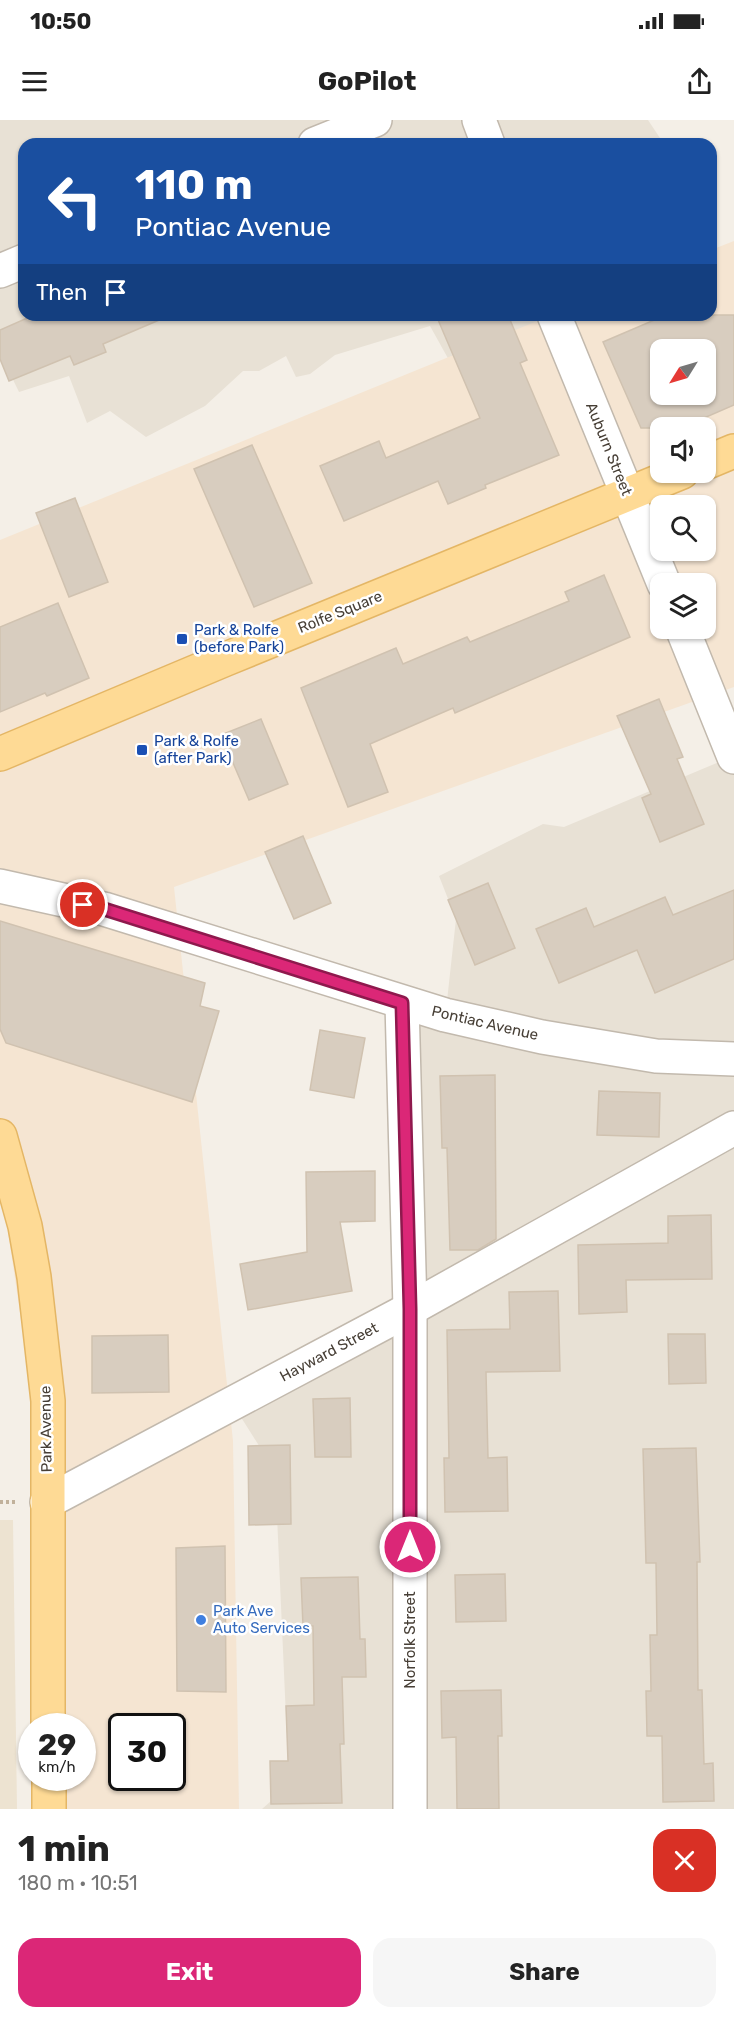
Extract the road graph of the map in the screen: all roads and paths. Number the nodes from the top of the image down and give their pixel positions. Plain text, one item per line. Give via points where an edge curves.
1 (375, 120) edge
2 (478, 120) edge
3 (330, 138) edge
4 (486, 138) edge
5 (18, 264) edge
6 (0, 271) edge
7 (556, 321) edge
8 (734, 451) edge
9 (716, 458) edge
10 (656, 483) edge
11 (627, 495) junction
12 (659, 573) edge
13 (686, 639) edge
14 (0, 754) edge
15 (734, 757) edge
16 (0, 886) edge
17 (402, 1003) junction
18 (734, 1059) edge
19 (734, 1128) edge
20 (0, 1136) edge
21 (410, 1309) junction
22 (47, 1502) junction
23 (48, 1713) edge
24 (49, 1791) edge
25 (49, 1809) edge
26 (410, 1809) edge

1 - 3 street
2 - 4 street
5 - 6 street
7 - 11 street, Auburn Street
8 - 9 main road
10 - 11 main road, Rolfe Square
11 - 12 street, Auburn Street
11 - 14 main road, Rolfe Square
13 - 15 street
16 - 17 street, Pontiac Avenue via 104,909
17 - 18 street, Pontiac Avenue via 542,1037 656,1056
17 - 21 street, Norfolk Street
19 - 21 street, Hayward Street
20 - 22 main road, Park Avenue via 25,1226 34,1277 48,1401
21 - 22 street, Hayward Street
21 - 26 street, Norfolk Street
22 - 23 main road, Park Avenue
24 - 25 main road

